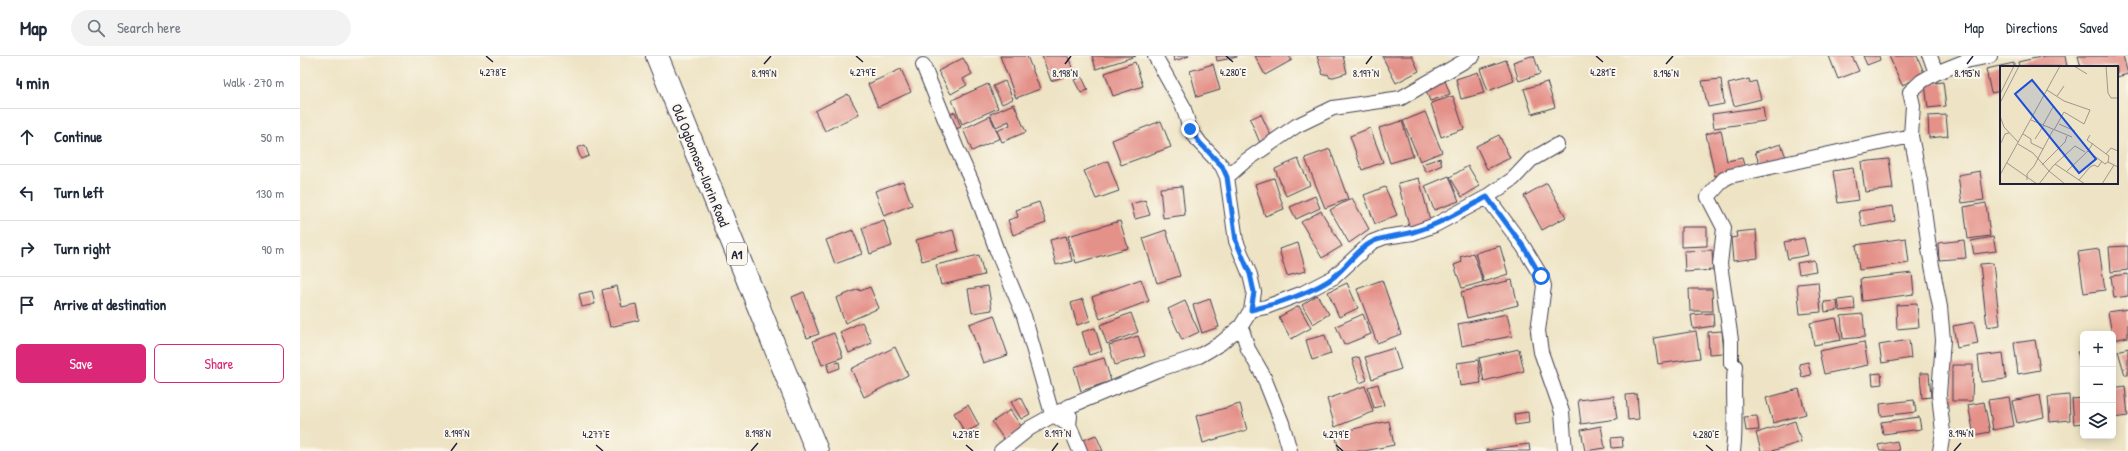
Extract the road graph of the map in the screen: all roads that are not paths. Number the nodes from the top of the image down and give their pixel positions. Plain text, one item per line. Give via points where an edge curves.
1 (657, 56) edge
2 (1155, 56) edge
3 (1473, 56) edge
4 (1930, 56) edge
5 (1990, 56) edge
6 (923, 66) dead end
7 (1936, 73) junction
8 (1911, 136) junction
9 (1557, 145) dead end
10 (1227, 177) junction
11 (1487, 197) junction
12 (1251, 310) junction
13 (1241, 326) junction
14 (1221, 344) junction
15 (1248, 349) junction
16 (1070, 406) junction
17 (1052, 414) junction
18 (1069, 425) junction
19 (817, 451) edge
20 (1001, 451) edge
21 (1080, 451) edge
22 (1290, 451) edge
23 (1564, 451) edge
24 (1733, 451) edge
25 (1940, 451) edge

1 - 19 highway, Old Ogbomoso-Ilorin Road / A1
2 - 10 street via 1183,106 1190,129 1222,166
3 - 10 street via 1401,98 1333,108 1296,126
4 - 7 street
5 - 7 street via 1966,61
6 - 17 street via 1024,316
7 - 8 street via 1910,92 1913,105
8 - 24 street via 1730,176 1708,197 1724,228 1720,264 1731,340 1731,363 1735,366
8 - 25 street via 1943,334 1939,394 1943,433
9 - 11 street via 1531,160 1513,179
10 - 12 street via 1236,241 1250,274 1254,292
11 - 12 street via 1435,225 1372,242 1334,277 1303,293
11 - 23 street via 1523,246 1541,276 1544,286 1538,331 1545,368 1562,412
12 - 13 street
13 - 14 street
13 - 15 street
14 - 15 street
14 - 16 street via 1199,356 1157,370
15 - 22 street via 1263,375
16 - 17 street
16 - 18 street
17 - 18 street
17 - 20 street
18 - 21 street

